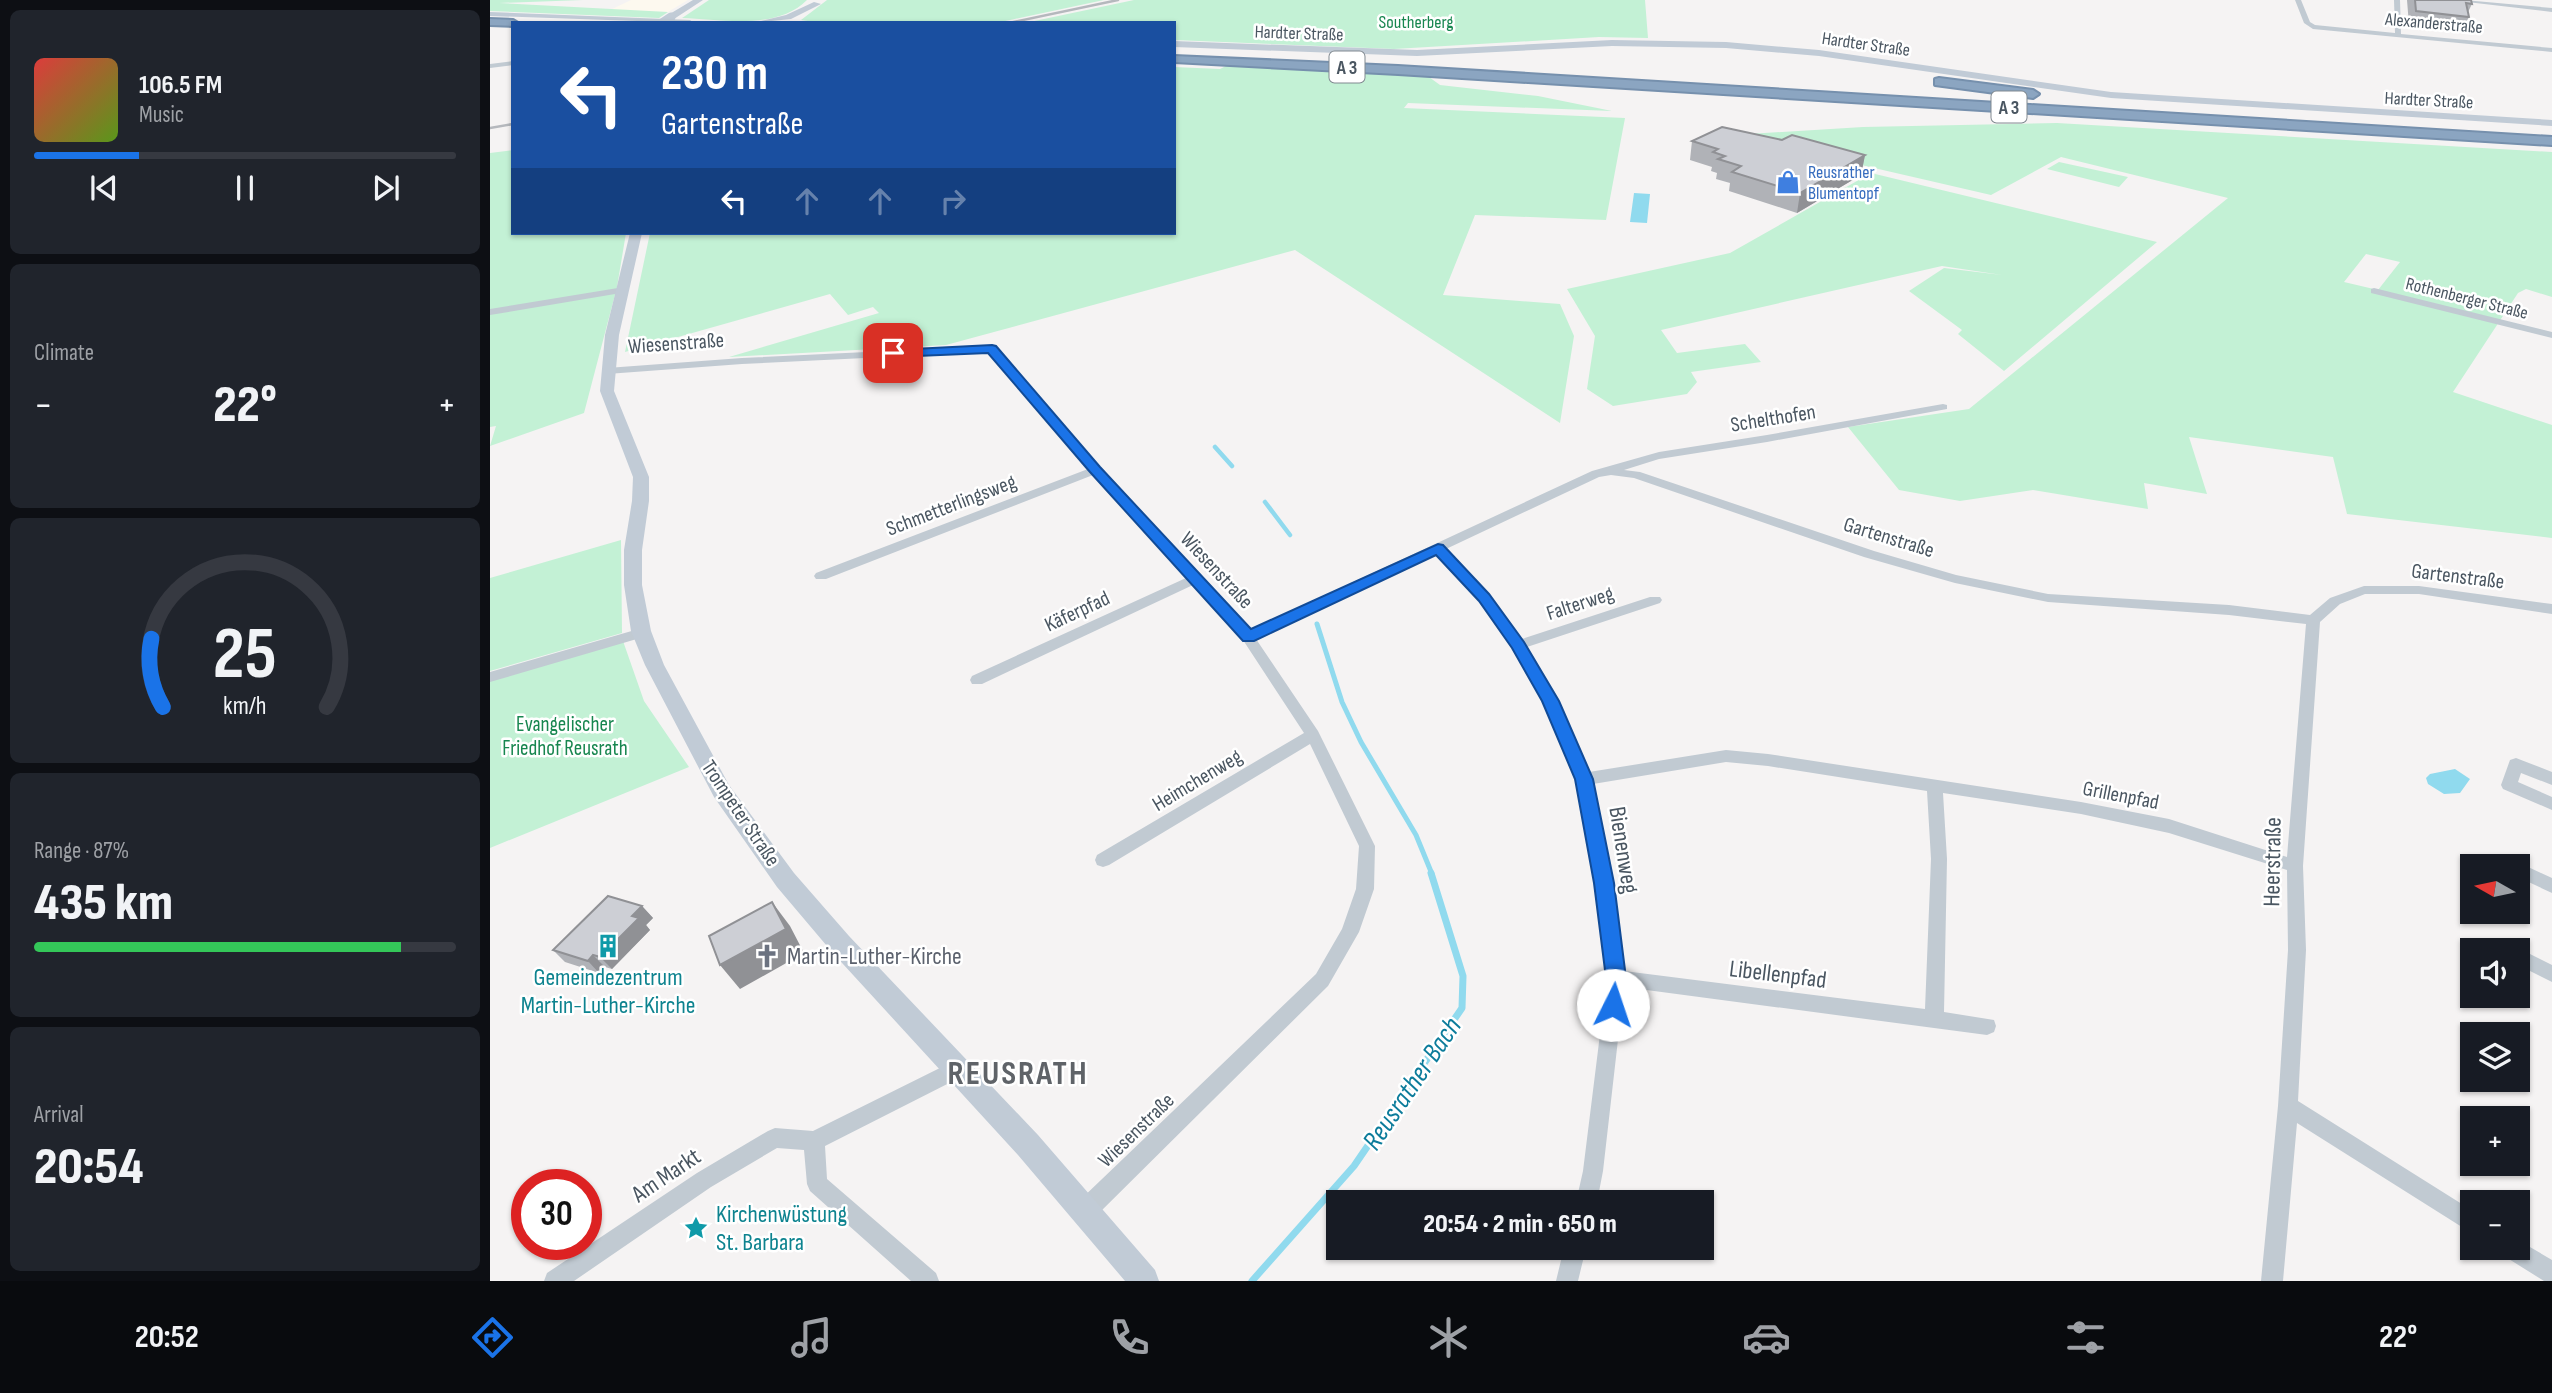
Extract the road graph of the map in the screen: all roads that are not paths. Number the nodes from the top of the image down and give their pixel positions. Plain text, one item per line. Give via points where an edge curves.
1 (699, 0) edge
2 (2298, 0) edge
3 (2397, 0) edge
4 (2467, 0) edge
5 (2547, 0) edge
6 (818, 2) edge
7 (2551, 10) edge
8 (490, 14) edge
9 (795, 19) edge
10 (646, 21) edge
11 (665, 21) edge
12 (767, 21) edge
13 (490, 22) edge
14 (511, 23) edge
15 (490, 29) edge
16 (511, 30) edge
17 (2398, 36) junction
18 (1176, 44) edge
19 (2552, 50) edge
20 (1176, 52) edge
21 (1176, 59) edge
22 (1521, 61) dead end
23 (511, 62) edge
24 (1407, 64) junction
25 (490, 66) edge
26 (1467, 74) junction
27 (1939, 82) dead end
28 (1564, 91) dead end
29 (2169, 110) junction
30 (2139, 115) junction
31 (1964, 116) dead end
32 (2552, 123) edge
33 (2552, 133) edge
34 (2552, 141) edge
35 (636, 235) edge
36 (624, 290) junction
37 (2374, 291) dead end
38 (490, 312) edge
39 (2552, 335) edge
40 (607, 371) junction
41 (1942, 407) dead end
42 (1095, 470) junction
43 (1611, 471) junction
44 (1438, 549) junction
45 (821, 576) dead end
46 (1195, 579) junction
47 (1655, 600) dead end
48 (2552, 609) edge
49 (2313, 620) junction
50 (642, 633) junction
51 (1248, 637) junction
52 (1519, 645) junction
53 (490, 677) edge
54 (977, 680) dead end
55 (1313, 735) junction
56 (1584, 779) junction
57 (2552, 779) edge
58 (1935, 785) junction
59 (2552, 804) edge
60 (1103, 860) dead end
61 (2295, 866) junction
62 (2530, 875) edge
63 (2552, 886) edge
64 (2530, 962) edge
65 (2552, 974) edge
66 (1616, 978) junction
67 (1934, 1018) junction
68 (1987, 1026) dead end
69 (958, 1068) junction
70 (2288, 1106) junction
71 (814, 1141) junction
72 (1589, 1190) edge
73 (1086, 1210) junction
74 (2460, 1215) edge
75 (2530, 1259) edge
76 (1572, 1260) edge
77 (2552, 1273) edge
78 (555, 1281) edge
79 (928, 1281) edge
80 (1144, 1281) edge
81 (1567, 1281) edge
82 (2272, 1281) edge

1 - 11 main road, bridge
2 - 17 street, Alexanderstraße via 2313,27
3 - 17 street
4 - 7 street
5 - 7 street
6 - 9 main road
6 - 12 main road via 788,17
8 - 10 main road
13 - 14 highway
15 - 16 highway
17 - 19 street, Alexanderstraße
18 - 32 main road, Hardter Straße via 1417,53 1612,43 1726,45 1830,54 2111,95
20 - 24 highway, A 3
21 - 26 highway, A 3
22 - 24 highway
23 - 25 street
24 - 29 highway, A 3
26 - 28 highway
26 - 30 highway, A 3
27 - 29 highway
29 - 33 highway, A 3
30 - 31 highway
30 - 34 highway, A 3
35 - 36 main road, Trompeter Straße
36 - 38 street
36 - 40 main road, Trompeter Straße
37 - 39 street, Rothenberger Straße
40 - 42 street, Wiesenstraße via 992,349
40 - 50 main road, Trompeter Straße via 614,419 641,475 642,507 634,539 632,583
41 - 43 street, Schelthofen via 1658,456
42 - 45 street, Schmetterlingsweg
42 - 46 street, Wiesenstraße
43 - 44 street
43 - 49 street, Gartenstraße via 1636,475 1955,579 2048,598
44 - 51 street
44 - 52 street, Bienenweg via 1484,597
46 - 51 street, Wiesenstraße
46 - 54 street, Käferpfad
47 - 52 street, Falterweg
48 - 49 street, Gartenstraße via 2419,590 2364,590 2335,601
49 - 61 street, Heerstraße
50 - 53 street
50 - 69 main road, Trompeter Straße via 735,812 835,939
51 - 55 street, Wiesenstraße
52 - 56 street, Bienenweg
55 - 60 street, Heimchenweg
55 - 73 street, Wiesenstraße via 1367,846 1365,889 1350,932 1322,980
56 - 58 street, Grillenpfad via 1726,757
56 - 66 street, Bienenweg
57 - 59 street via 2516,764 2509,785
58 - 61 street, Grillenpfad via 2169,826
58 - 67 street via 1939,859
61 - 70 street, Heerstraße via 2297,950
62 - 63 street
64 - 65 street
66 - 67 street, Libellenpfad
66 - 72 street, Bienenweg
67 - 68 street, Libellenpfad
69 - 71 street
69 - 73 main road, Trompeter Straße
70 - 74 street
70 - 82 street, Heerstraße
71 - 78 street, Am Markt via 775,1138
71 - 79 street via 817,1184
73 - 80 main road, Trompeter Straße
75 - 77 street
76 - 81 street

